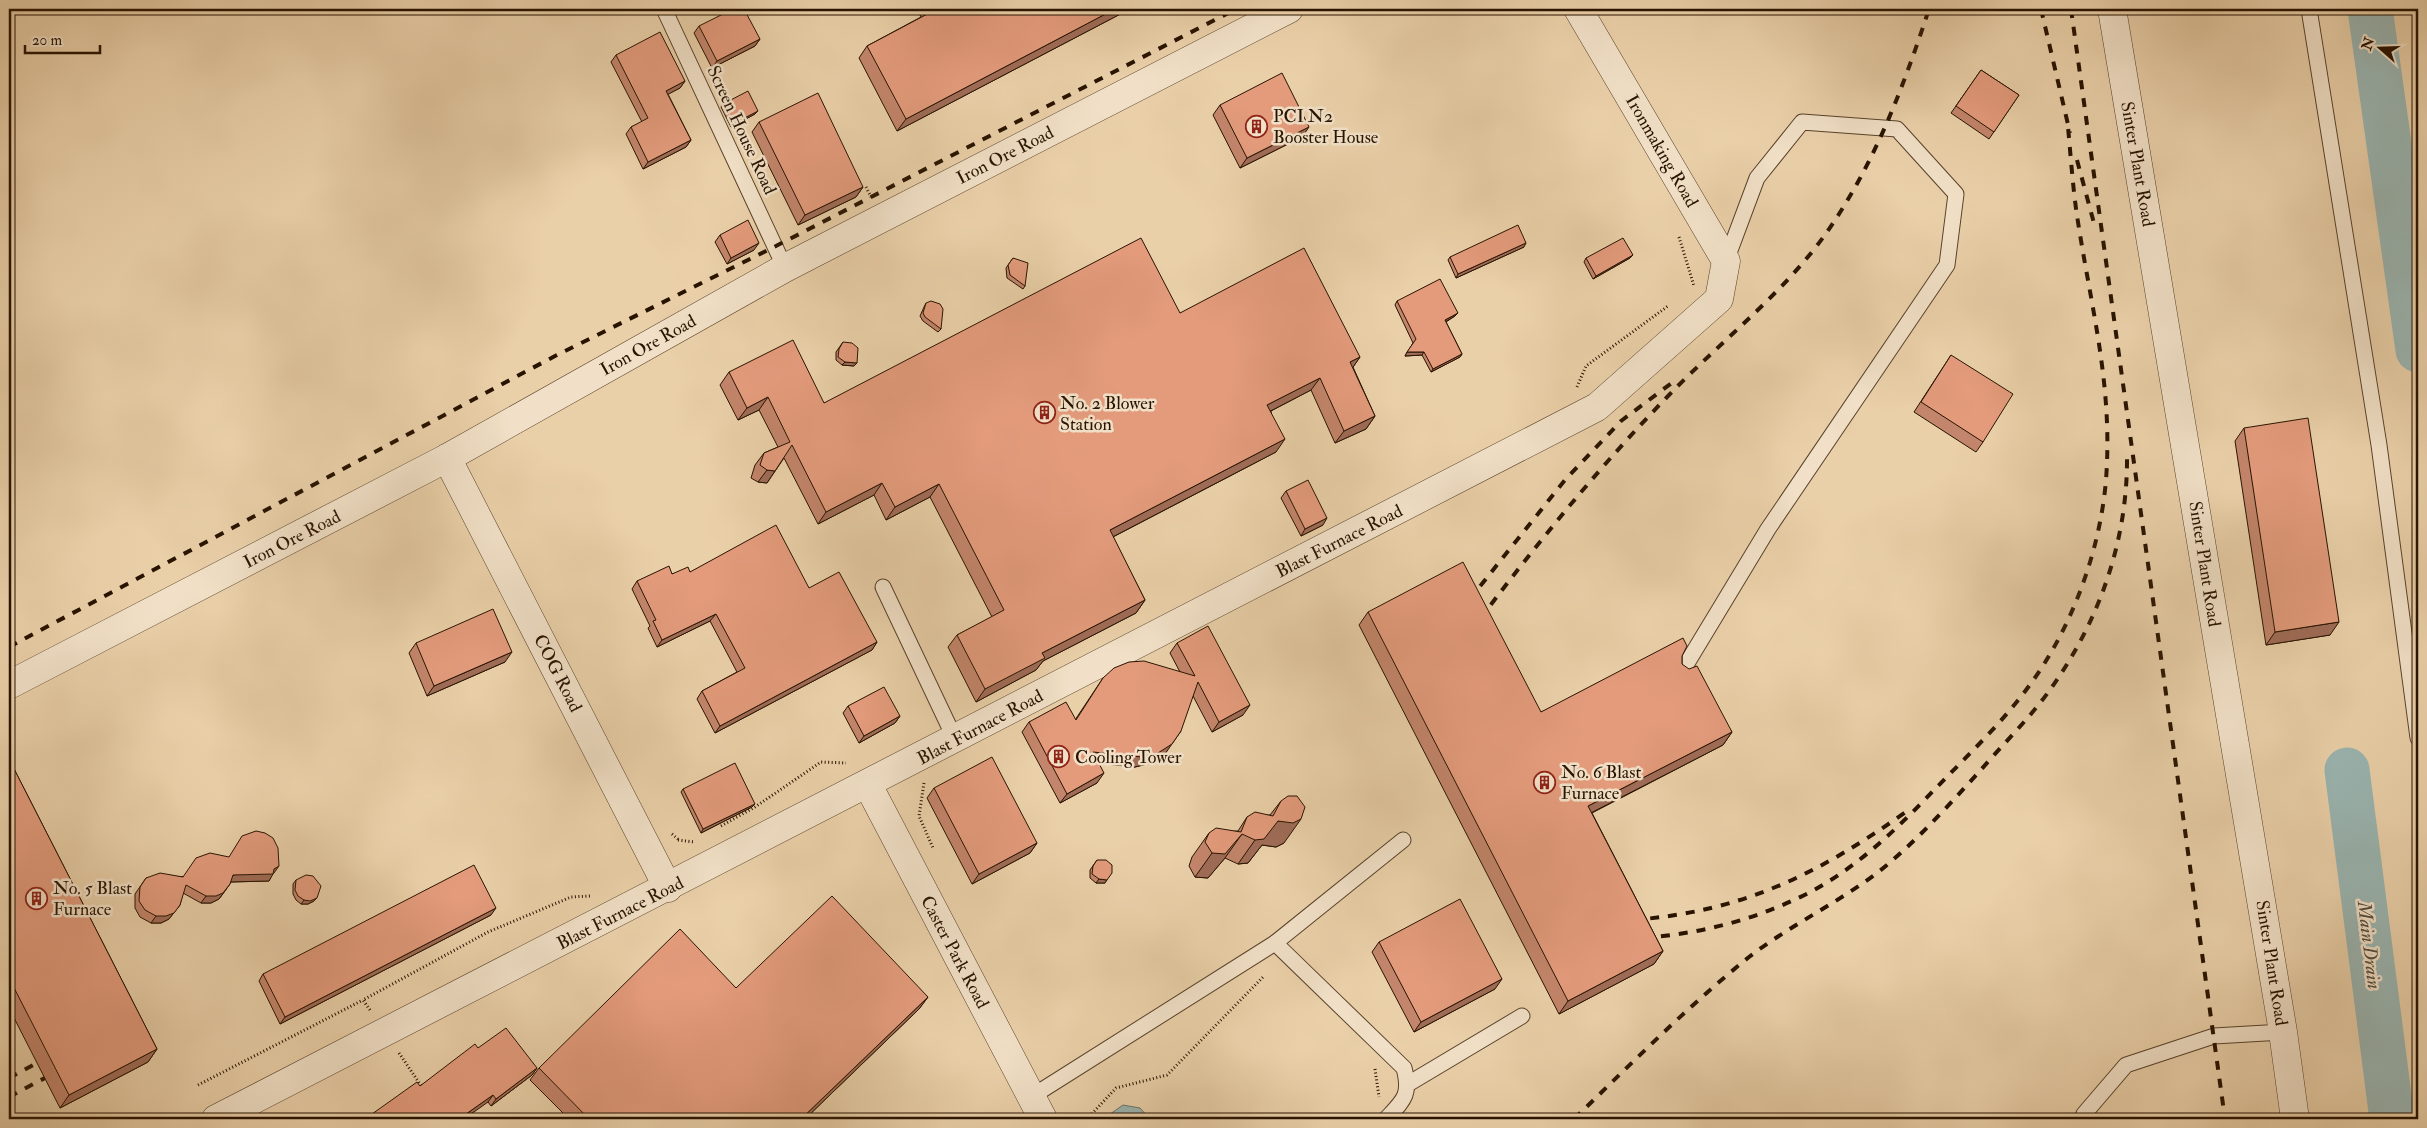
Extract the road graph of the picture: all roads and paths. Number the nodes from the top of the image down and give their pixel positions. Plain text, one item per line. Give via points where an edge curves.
1 (664, 9) edge
2 (1288, 9) edge
3 (1578, 9) edge
4 (2112, 9) edge
5 (2309, 9) edge
6 (866, 187) dead end
7 (880, 219) junction
8 (1726, 261) junction
9 (785, 268) junction
10 (447, 458) junction
11 (883, 587) dead end
12 (1681, 673) edge
13 (9, 686) edge
14 (2418, 738) edge
15 (955, 739) junction
16 (868, 785) junction
17 (667, 830) dead end
18 (679, 840) dead end
19 (1403, 840) dead end
20 (668, 888) junction
21 (1275, 943) junction
22 (1299, 964) junction
23 (363, 1000) dead end
24 (1522, 1016) dead end
25 (2283, 1032) junction
26 (1380, 1044) junction
27 (1408, 1084) junction
28 (198, 1085) dead end
29 (1380, 1105) dead end
30 (1037, 1108) edge
31 (216, 1119) edge
32 (1087, 1119) edge
33 (1386, 1119) edge
34 (2082, 1119) edge
35 (2295, 1119) edge

1 - 9 lane, Screen House Road
2 - 7 street, Iron Ore Road
3 - 8 street, Ironmaking Road
4 - 25 street, Sinter Plant Road
5 - 14 lane via 2379,445
6 - 7 path
7 - 9 street, Iron Ore Road
8 - 12 lane via 1756,178 1802,122 1897,129 1956,194 1947,265 1768,529
8 - 15 street, Blast Furnace Road via 1719,298 1597,407
9 - 10 street, Iron Ore Road
10 - 13 street, Iron Ore Road
10 - 20 street, COG Road
11 - 15 lane
15 - 16 street, Blast Furnace Road
16 - 20 street, Blast Furnace Road
16 - 30 street, Caster Park Road
17 - 18 path
19 - 21 lane
20 - 31 street, Blast Furnace Road
21 - 22 lane
21 - 30 lane
22 - 26 lane
22 - 32 path via 1282,978 1270,970 1167,1075 1116,1088
23 - 28 path
24 - 27 lane
25 - 34 lane via 2214,1036 2126,1065
25 - 35 street, Sinter Plant Road
26 - 27 lane via 1404,1068
26 - 29 path via 1375,1070
27 - 33 lane via 1403,1101

